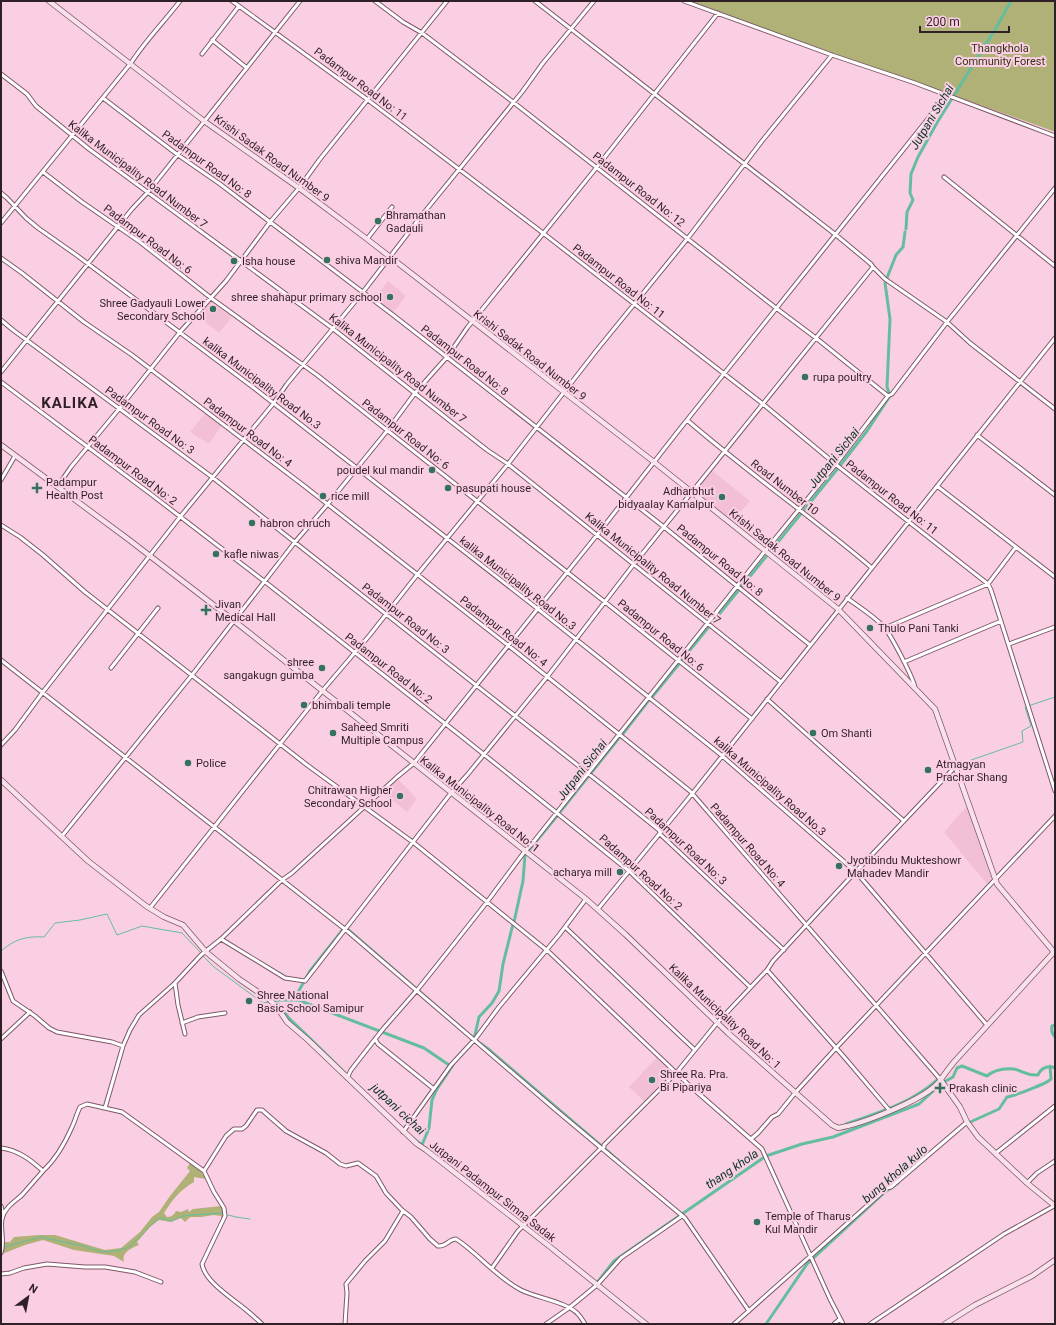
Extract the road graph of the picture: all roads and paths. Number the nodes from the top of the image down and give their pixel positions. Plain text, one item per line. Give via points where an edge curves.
1 (49, 1) edge
2 (180, 1) edge
3 (232, 1) edge
4 (300, 1) edge
5 (375, 1) edge
6 (448, 1) edge
7 (535, 1) edge
8 (594, 1) edge
9 (684, 1) edge
10 (239, 6) junction
11 (718, 13) junction
12 (572, 29) junction
13 (275, 32) junction
14 (422, 33) junction
15 (212, 40) junction
16 (202, 54) dead end
17 (832, 55) junction
18 (131, 63) junction
19 (248, 68) junction
20 (1, 74) edge
21 (654, 94) junction
22 (947, 95) junction
23 (103, 98) junction
24 (368, 100) junction
25 (513, 102) junction
26 (204, 121) junction
27 (71, 135) junction
28 (1055, 136) edge
29 (178, 155) junction
30 (745, 164) junction
31 (597, 167) junction
32 (460, 169) junction
33 (43, 172) junction
34 (944, 177) dead end
35 (299, 188) junction
36 (1055, 188) edge
37 (148, 192) junction
38 (1, 194) edge
39 (15, 206) junction
40 (392, 207) dead end
41 (270, 222) junction
42 (1, 223) edge
43 (118, 226) junction
44 (543, 233) junction
45 (836, 234) junction
46 (1017, 236) junction
47 (688, 238) junction
48 (367, 239) junction
49 (389, 257) junction
50 (1, 258) edge
51 (240, 261) junction
52 (88, 264) junction
53 (1055, 266) edge
54 (873, 267) junction
55 (362, 292) junction
56 (211, 298) junction
57 (58, 301) junction
58 (634, 304) junction
59 (776, 308) junction
60 (1, 320) edge
61 (473, 322) junction
62 (947, 322) junction
63 (332, 328) junction
64 (180, 332) junction
65 (816, 338) junction
66 (1055, 338) edge
67 (27, 340) junction
68 (447, 357) junction
69 (303, 366) junction
70 (151, 370) junction
71 (1, 372) edge
72 (724, 374) junction
73 (1, 382) edge
74 (1020, 382) junction
75 (564, 392) junction
76 (415, 393) junction
77 (888, 396) junction
78 (273, 404) junction
79 (763, 404) junction
80 (119, 409) junction
81 (1055, 409) edge
82 (687, 420) junction
83 (536, 427) junction
84 (387, 431) junction
85 (977, 435) junction
86 (243, 440) junction
87 (1, 445) edge
88 (88, 447) junction
89 (726, 451) junction
90 (15, 456) junction
91 (654, 462) junction
92 (508, 464) junction
93 (836, 464) junction
94 (356, 468) junction
95 (212, 477) junction
96 (1, 480) edge
97 (937, 486) junction
98 (57, 487) junction
99 (692, 492) junction
100 (1055, 495) edge
101 (626, 497) junction
102 (477, 501) junction
103 (327, 505) junction
104 (799, 510) junction
105 (180, 517) junction
106 (910, 522) junction
107 (1, 525) edge
108 (664, 527) junction
109 (597, 535) junction
110 (447, 539) junction
111 (295, 542) junction
112 (1016, 547) junction
113 (765, 550) junction
114 (149, 555) junction
115 (634, 564) junction
116 (872, 568) junction
117 (567, 572) junction
118 (417, 575) junction
119 (1055, 577) edge
120 (264, 581) junction
121 (988, 584) junction
122 (738, 586) junction
123 (847, 598) junction
124 (605, 602) junction
125 (158, 608) dead end
126 (538, 608) junction
127 (108, 609) junction
128 (838, 610) junction
129 (386, 614) junction
130 (234, 620) junction
131 (1001, 621) junction
132 (708, 623) junction
133 (1055, 627) edge
134 (885, 628) junction
135 (139, 633) junction
136 (576, 639) junction
137 (1009, 644) junction
138 (810, 645) junction
139 (508, 646) junction
140 (355, 653) junction
141 (1, 660) edge
142 (678, 660) junction
143 (904, 662) junction
144 (111, 668) dead end
145 (192, 675) junction
146 (547, 677) junction
147 (781, 682) junction
148 (476, 685) junction
149 (915, 688) junction
150 (323, 690) junction
151 (43, 692) junction
152 (648, 698) junction
153 (767, 699) junction
154 (515, 715) junction
155 (752, 719) junction
156 (445, 724) junction
157 (620, 734) junction
158 (280, 744) junction
159 (1, 746) edge
160 (484, 754) junction
161 (722, 756) junction
162 (126, 758) junction
163 (414, 763) junction
164 (955, 766) junction
165 (588, 774) junction
166 (2, 783) edge
167 (1055, 791) edge
168 (451, 793) junction
169 (692, 794) junction
170 (364, 806) junction
171 (557, 813) junction
172 (1055, 816) edge
173 (904, 821) junction
174 (214, 826) junction
175 (660, 832) junction
176 (62, 836) junction
177 (414, 843) junction
178 (525, 851) junction
179 (629, 871) junction
180 (856, 872) junction
181 (995, 879) junction
182 (282, 880) junction
183 (586, 900) junction
184 (487, 902) junction
185 (150, 908) junction
186 (598, 909) junction
187 (806, 926) junction
188 (565, 927) junction
189 (346, 928) junction
190 (221, 939) junction
191 (546, 950) junction
192 (784, 950) junction
193 (206, 952) junction
194 (1055, 952) edge
195 (926, 954) junction
196 (767, 970) junction
197 (1, 971) edge
198 (175, 983) junction
199 (750, 987) junction
200 (417, 991) junction
201 (876, 1006) junction
202 (30, 1012) junction
203 (225, 1013) dead end
204 (182, 1023) junction
205 (718, 1023) junction
206 (987, 1025) junction
207 (185, 1034) dead end
208 (1, 1039) edge
209 (475, 1039) junction
210 (375, 1040) junction
211 (123, 1046) junction
212 (836, 1048) junction
213 (696, 1050) junction
214 (677, 1072) junction
215 (348, 1078) junction
216 (940, 1079) junction
217 (434, 1089) junction
218 (795, 1092) junction
219 (1055, 1106) edge
220 (105, 1108) junction
221 (889, 1110) junction
222 (967, 1122) junction
223 (403, 1132) junction
224 (751, 1139) junction
225 (603, 1147) junction
226 (1, 1148) edge
227 (996, 1153) junction
228 (1055, 1161) edge
229 (43, 1171) junction
230 (204, 1171) junction
231 (1027, 1183) junction
232 (1, 1206) edge
233 (1055, 1206) edge
234 (403, 1211) junction
235 (3, 1214) junction
236 (681, 1215) junction
237 (525, 1225) junction
238 (1, 1253) edge
239 (812, 1257) junction
240 (1055, 1260) edge
241 (492, 1268) junction
242 (1, 1274) edge
243 (162, 1282) dead end
244 (597, 1285) junction
245 (569, 1308) junction
246 (749, 1311) junction
247 (840, 1319) junction
248 (262, 1324) edge
249 (345, 1324) edge
250 (546, 1324) edge
251 (585, 1324) edge
252 (646, 1324) edge
253 (734, 1324) edge
254 (834, 1324) edge
255 (843, 1324) edge
256 (870, 1324) edge
257 (944, 1324) edge

1 - 18 street, Krishi Sadak Road Number 9
2 - 18 street
3 - 10 street, Padampur Road No: 11
4 - 13 street
5 - 14 street, Padampur Road No: 12
6 - 14 street
7 - 12 street
8 - 12 street
9 - 11 street
10 - 13 street, Padampur Road No: 11
10 - 15 street
11 - 17 street
11 - 21 street
12 - 21 street
12 - 25 street
13 - 19 street
13 - 24 street, Padampur Road No: 11
14 - 24 street
14 - 25 street, Padampur Road No: 12
15 - 16 street
15 - 19 street
17 - 22 street
17 - 30 street
18 - 23 street
18 - 26 street, Krishi Sadak Road Number 9
19 - 26 street
20 - 27 street, Kalika Municipality Road Number 7
21 - 30 street
21 - 31 street
22 - 28 street
22 - 45 street
23 - 27 street
23 - 29 street, Padampur Road No: 8
24 - 32 street, Padampur Road No: 11
24 - 35 street
25 - 31 street, Padampur Road No: 12
25 - 32 street
26 - 29 street
26 - 35 street, Krishi Sadak Road Number 9
27 - 33 street
27 - 37 street, Kalika Municipality Road Number 7
29 - 37 street
29 - 41 street, Padampur Road No: 8
30 - 45 street
30 - 47 street
31 - 44 street
31 - 47 street, Padampur Road No: 12
32 - 44 street, Padampur Road No: 11
32 - 49 street
33 - 39 street
33 - 43 street, Padampur Road No: 6
34 - 46 street
35 - 41 street
35 - 48 street, Krishi Sadak Road Number 9
36 - 46 street
37 - 43 street
37 - 51 street, Kalika Municipality Road Number 7
38 - 39 street, kalika Municipality Road No.3
39 - 42 street
39 - 52 street, kalika Municipality Road No.3 via 38,228
40 - 48 street
41 - 51 street
41 - 55 street, Padampur Road No: 8
43 - 52 street
43 - 56 street, Padampur Road No: 6
44 - 58 street, Padampur Road No: 11
44 - 61 street
45 - 54 street
45 - 59 street
46 - 53 street
46 - 62 street
47 - 58 street
47 - 59 street, Padampur Road No: 12
48 - 49 street, Krishi Sadak Road Number 9
49 - 55 street
49 - 61 street, Krishi Sadak Road Number 9
50 - 57 street, Padampur Road No: 4
51 - 56 street
51 - 63 street, Kalika Municipality Road Number 7
52 - 57 street
52 - 64 street, kalika Municipality Road No.3
54 - 62 street via 887,280
54 - 65 street
55 - 63 street
55 - 68 street, Padampur Road No: 8
56 - 64 street
56 - 69 street, Padampur Road No: 6
57 - 67 street
57 - 70 street, Padampur Road No: 4
58 - 72 street, Padampur Road No: 11
58 - 75 street
59 - 65 street, Padampur Road No: 12
59 - 72 street
60 - 67 street, Padampur Road No: 3
61 - 68 street
61 - 75 street, Krishi Sadak Road Number 9
62 - 74 street
62 - 77 street
63 - 69 street
63 - 76 street, Kalika Municipality Road Number 7
64 - 70 street
64 - 78 street, kalika Municipality Road No.3
65 - 77 street, Padampur Road No: 12
65 - 79 street
66 - 74 street
67 - 71 street
67 - 80 street, Padampur Road No: 3
68 - 76 street
68 - 83 street, Padampur Road No: 8
69 - 78 street
69 - 84 street, Padampur Road No: 6
70 - 80 street
70 - 86 street, Padampur Road No: 4
72 - 79 street, Padampur Road No: 11
72 - 82 street
73 - 88 street, Padampur Road No: 2
74 - 81 street
74 - 85 street
75 - 83 street
75 - 91 street, Krishi Sadak Road Number 9
76 - 84 street
76 - 92 street, Kalika Municipality Road Number 7
77 - 93 street
78 - 86 street
78 - 94 street, kalika Municipality Road No.3
79 - 89 street
79 - 93 street, Padampur Road No: 11
80 - 88 street
80 - 95 street, Padampur Road No: 3
82 - 89 street, Road Number 10
82 - 91 street
83 - 92 street
83 - 101 street, Padampur Road No: 8
84 - 94 street
84 - 102 street, Padampur Road No: 6
85 - 97 street
85 - 100 street
86 - 95 street
86 - 103 street, Padampur Road No: 4
87 - 90 street, Kalika Municipality Road No: 1
88 - 98 street
88 - 105 street, Padampur Road No: 2
89 - 99 street
89 - 104 street, Road Number 10
90 - 96 street
90 - 98 street, Kalika Municipality Road No: 1
91 - 99 street, Krishi Sadak Road Number 9
91 - 101 street
92 - 102 street
92 - 109 street, Kalika Municipality Road Number 7
93 - 104 street
93 - 106 street, Padampur Road No: 11
94 - 103 street
94 - 110 street, kalika Municipality Road No.3
95 - 105 street
95 - 111 street, Padampur Road No: 3
97 - 106 street
97 - 112 street
98 - 114 street, Kalika Municipality Road No: 1
99 - 108 street
99 - 113 street, Krishi Sadak Road Number 9
101 - 108 street, Padampur Road No: 8
101 - 109 street
102 - 110 street
102 - 117 street, Padampur Road No: 6
103 - 111 street
103 - 118 street, Padampur Road No: 4
104 - 113 street
104 - 116 street, Road Number 10
105 - 114 street
105 - 120 street, Padampur Road No: 2
106 - 116 street
106 - 121 street, Padampur Road No: 11
107 - 127 street via 43,555
108 - 115 street
108 - 122 street, Padampur Road No: 8
109 - 115 street, Kalika Municipality Road Number 7
109 - 117 street
110 - 118 street
110 - 126 street, kalika Municipality Road No.3
111 - 120 street
111 - 129 street, Padampur Road No: 3
112 - 119 street
112 - 121 street
113 - 122 street
113 - 128 street, Krishi Sadak Road Number 9
114 - 127 street
114 - 130 street, Kalika Municipality Road No: 1
115 - 124 street
115 - 132 street, Kalika Municipality Road Number 7
116 - 123 street
117 - 124 street, Padampur Road No: 6
117 - 126 street
118 - 129 street
118 - 139 street, Padampur Road No: 4
120 - 130 street
120 - 140 street, Padampur Road No: 2
121 - 131 street
121 - 134 street
122 - 132 street
122 - 138 street, Padampur Road No: 8
123 - 128 street
123 - 134 street
124 - 136 street
124 - 142 street, Padampur Road No: 6
125 - 135 street
126 - 136 street, kalika Municipality Road No.3
126 - 139 street
127 - 135 street
127 - 151 street
128 - 138 street
128 - 149 street, Krishi Sadak Road Number 9
129 - 140 street
129 - 148 street, Padampur Road No: 3
130 - 145 street
130 - 150 street, Kalika Municipality Road No: 1
131 - 137 street
131 - 143 street
132 - 142 street
132 - 147 street, Kalika Municipality Road Number 7
133 - 137 street
134 - 143 street
135 - 144 street
135 - 145 street
136 - 146 street
136 - 152 street, kalika Municipality Road No.3
137 - 167 street
138 - 147 street
139 - 146 street, Padampur Road No: 4
139 - 148 street
140 - 150 street
140 - 156 street, Padampur Road No: 2
141 - 151 street
142 - 152 street
142 - 155 street, Padampur Road No: 6
143 - 149 street
145 - 158 street
145 - 162 street
146 - 154 street
146 - 157 street, Padampur Road No: 4
147 - 153 street
148 - 154 street, Padampur Road No: 3
148 - 156 street
149 - 164 street, Krishi Sadak Road Number 9 via 935,709
150 - 158 street
150 - 163 street, Kalika Municipality Road No: 1
151 - 159 street
151 - 162 street
152 - 157 street
152 - 161 street, kalika Municipality Road No.3
153 - 155 street
153 - 173 street
154 - 160 street
154 - 165 street, Padampur Road No: 3
155 - 161 street
156 - 160 street, Padampur Road No: 2
156 - 163 street
157 - 165 street
157 - 169 street, Padampur Road No: 4
158 - 170 street
158 - 174 street
160 - 168 street
160 - 171 street, Padampur Road No: 2
161 - 169 street
161 - 180 street, kalika Municipality Road No.3
162 - 174 street
162 - 176 street
163 - 168 street, Kalika Municipality Road No: 1
163 - 170 street
164 - 173 street
164 - 181 street, Krishi Sadak Road Number 9
165 - 171 street
165 - 175 street, Padampur Road No: 3
166 - 176 street, Jutpani Padampur Simna Sadak
168 - 177 street
168 - 178 street, Kalika Municipality Road No: 1
169 - 175 street
169 - 187 street, Padampur Road No: 4
170 - 177 street
170 - 182 street
171 - 178 street
171 - 179 street, Padampur Road No: 2
172 - 181 street
173 - 180 street
174 - 182 street
174 - 185 street
175 - 179 street
175 - 192 street, Padampur Road No: 3
176 - 185 street, Jutpani Padampur Simna Sadak via 88,861
177 - 184 street
177 - 189 street
178 - 183 street, Kalika Municipality Road No: 1
178 - 184 street
179 - 186 street
179 - 199 street, Padampur Road No: 2
180 - 187 street
180 - 195 street, kalika Municipality Road No.3
181 - 194 street
181 - 195 street
182 - 189 street
182 - 190 street
183 - 186 street, Kalika Municipality Road No: 1
183 - 188 street
184 - 191 street
184 - 200 street
185 - 193 street, Jutpani Padampur Simna Sadak via 183,925
186 - 205 street, Kalika Municipality Road No: 1
187 - 192 street
187 - 201 street, Padampur Road No: 4
188 - 191 street
188 - 213 street
189 - 190 street via 302,982 285,978
189 - 200 street
190 - 193 street
191 - 209 street
191 - 214 street
192 - 196 street
193 - 198 street
193 - 215 street, Jutpani Padampur Simna Sadak via 238,979 270,1000 287,1022
194 - 206 street, Kalika Municipality Road No: 1
195 - 201 street
195 - 206 street, kalika Municipality Road No.3
196 - 199 street
196 - 212 street
197 - 202 street via 13,1001
198 - 204 street
198 - 211 street via 139,1015
199 - 205 street
200 - 209 street
200 - 210 street
201 - 212 street
201 - 216 street, Padampur Road No: 4
202 - 208 street
202 - 211 street via 58,1032
203 - 204 street
204 - 207 street
205 - 213 street
205 - 218 street, Kalika Municipality Road No: 1
206 - 216 street, Kalika Municipality Road No: 1
209 - 217 street
209 - 225 street
210 - 215 street via 351,1070
210 - 217 street
211 - 220 street
212 - 218 street
212 - 221 street
213 - 214 street
214 - 224 street
214 - 225 street
215 - 223 street, Jutpani Padampur Simna Sadak
216 - 221 street, Kalika Municipality Road No: 1 via 929,1090
216 - 222 street via 960,1107
217 - 223 street
218 - 221 street, Kalika Municipality Road No: 1 via 838,1128
218 - 224 street via 778,1114
219 - 227 street
220 - 229 street via 87,1104 80,1107 59,1152 52,1164
220 - 230 street via 122,1112
222 - 227 street via 978,1138
222 - 239 street via 887,1188
223 - 237 street, Jutpani Padampur Simna Sadak
224 - 239 street via 762,1149 770,1164
225 - 236 street
225 - 237 street
226 - 229 street via 12,1149
227 - 231 street
228 - 231 street
229 - 235 street
230 - 234 street via 226,1136 234,1129 242,1129 257,1110 262,1110 286,1131 326,1153 340,1164 346,1166 358,1163 376,1176 386,1193
230 - 248 street via 224,1208 225,1216 202,1267 223,1293
231 - 233 street
232 - 235 street
233 - 256 street via 1004,1234
234 - 241 street via 438,1246 456,1239
234 - 249 street via 385,1241 346,1284
235 - 238 street
236 - 244 street via 621,1258
236 - 246 street
237 - 241 street
237 - 244 street, Jutpani Padampur Simna Sadak
239 - 246 street
239 - 247 street
240 - 257 street via 1032,1276
241 - 245 street via 521,1290
242 - 243 street via 48,1264 136,1272
244 - 245 street
244 - 252 street, Jutpani Padampur Simna Sadak
245 - 250 street
245 - 251 street via 579,1315
246 - 253 street
247 - 254 street
247 - 255 street

